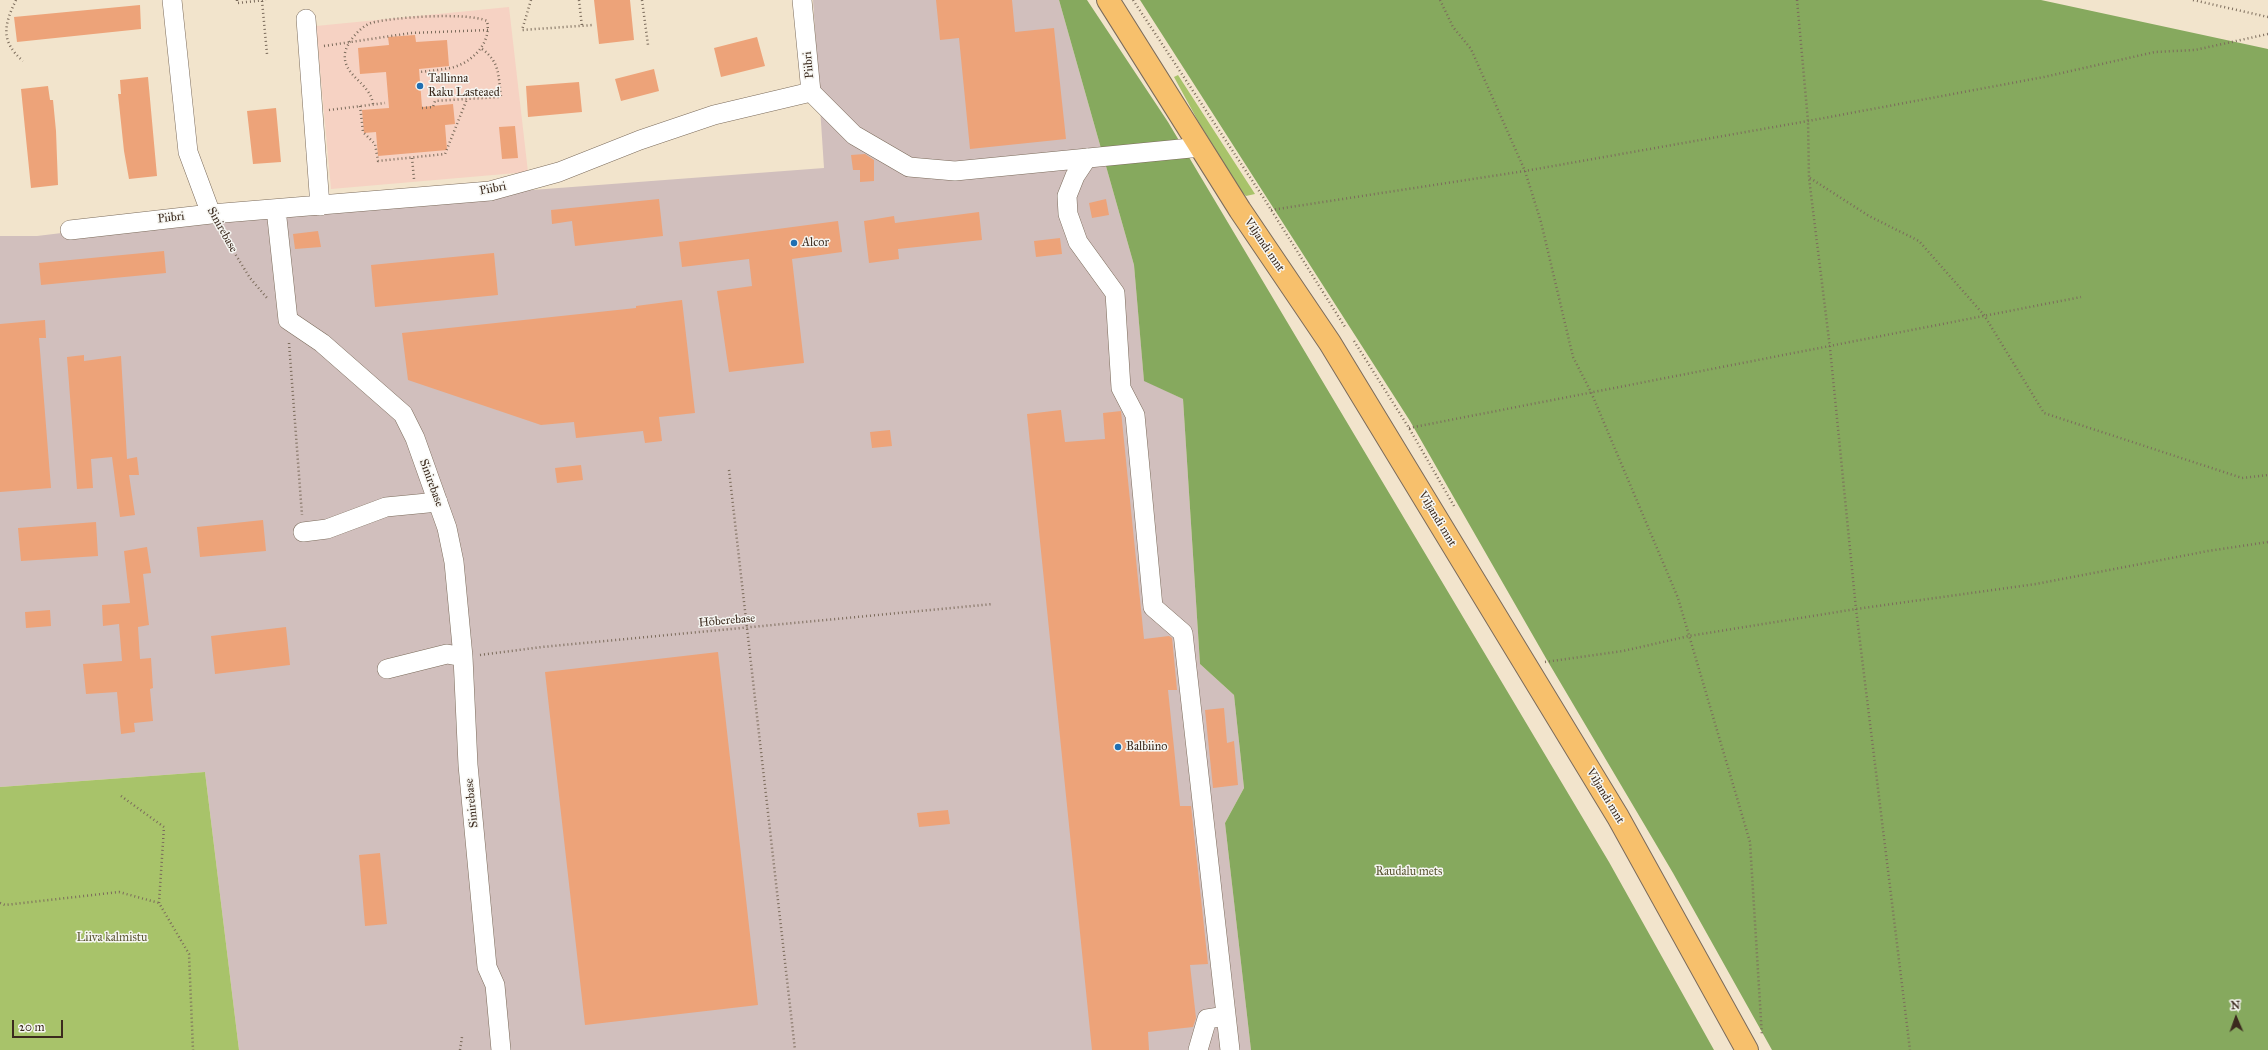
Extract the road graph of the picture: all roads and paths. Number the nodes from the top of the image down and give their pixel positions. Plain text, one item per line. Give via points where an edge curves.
1 (16, 0) edge
2 (172, 0) edge
3 (237, 0) edge
4 (266, 0) edge
5 (531, 0) edge
6 (578, 0) edge
7 (642, 0) edge
8 (802, 0) edge
9 (1108, 0) edge
10 (1440, 0) edge
11 (1797, 0) edge
12 (2194, 0) edge
13 (262, 1) edge
14 (2268, 17) edge
15 (306, 19) dead end
16 (593, 24) dead end
17 (582, 27) junction
18 (489, 30) junction
19 (2268, 34) edge
20 (350, 42) junction
21 (648, 45) dead end
22 (308, 48) junction
23 (482, 49) junction
24 (267, 54) dead end
25 (23, 61) dead end
26 (419, 72) dead end
27 (811, 92) junction
28 (467, 99) junction
29 (385, 103) dead end
30 (373, 104) junction
31 (360, 106) junction
32 (422, 108) dead end
33 (313, 111) junction
34 (1808, 121) junction
35 (1201, 147) junction
36 (1088, 158) junction
37 (1526, 170) junction
38 (1810, 178) junction
39 (320, 206) junction
40 (276, 209) junction
41 (1271, 210) dead end
42 (211, 214) junction
43 (70, 230) dead end
44 (2082, 297) dead end
45 (1984, 315) junction
46 (288, 320) junction
47 (1830, 348) junction
48 (1591, 392) junction
49 (1408, 428) dead end
50 (729, 470) dead end
51 (2268, 475) edge
52 (438, 502) junction
53 (303, 532) joint
54 (2268, 542) edge
55 (993, 604) dead end
56 (1856, 609) junction
57 (747, 629) junction
58 (1689, 636) junction
59 (463, 657) junction
60 (1545, 662) dead end
61 (387, 669) dead end
62 (121, 796) dead end
63 (0, 903) edge
64 (159, 903) junction
65 (1226, 1016) junction
66 (462, 1037) dead end
67 (1755, 1045) edge
68 (193, 1050) edge
69 (460, 1050) edge
70 (501, 1050) edge
71 (795, 1050) edge
72 (1198, 1050) edge
73 (1230, 1050) edge
74 (1910, 1050) edge

1 - 25 path via 6,21 7,38 12,52
2 - 42 street, Sinirebase via 188,152
3 - 13 path via 237,3
4 - 13 path
5 - 17 path via 522,30
6 - 17 path
7 - 21 path
8 - 27 street, Piibri
9 - 35 main road, Viljandi mnt
10 - 37 path via 1453,27 1471,49
11 - 34 path
12 - 14 path
13 - 24 path
15 - 22 street
16 - 17 path
18 - 20 path via 411,33
18 - 20 path via 487,21 481,18 424,17 370,24 359,31
18 - 23 path
19 - 34 path via 2195,50 2155,52 2044,77
20 - 22 path
20 - 30 path via 345,62 351,73 369,91
22 - 33 street
23 - 26 path via 452,68
23 - 28 path via 492,57 498,73 500,96
27 - 36 street via 854,135 909,167 955,171
27 - 39 street, Piibri via 714,115 640,140 559,172 490,191
28 - 31 path via 445,154 378,161 375,144 363,132
28 - 32 path via 434,101 433,107
29 - 30 path
30 - 31 path
31 - 33 path
33 - 39 street
34 - 37 path
34 - 38 path
35 - 36 street
35 - 67 main road, Viljandi mnt via 1240,210 1330,343
36 - 65 street via 1075,176 1068,196 1068,214 1078,242 1115,293 1121,388 1135,415 1153,607 1183,633
37 - 41 path
37 - 48 path via 1573,357
38 - 45 path via 1869,216 1919,242
38 - 47 path
39 - 40 street, Piibri
40 - 42 street, Piibri
40 - 46 street
42 - 43 street, Piibri
42 - 46 path, Sinirebase via 250,278
44 - 45 path
45 - 47 path
45 - 51 path via 2044,413 2242,478
46 - 52 street, Sinirebase via 322,343 403,414 415,438
46 - 53 path
47 - 48 path
47 - 56 path
48 - 49 path
48 - 58 path via 1678,598
50 - 57 path
52 - 53 street via 386,507 327,529
52 - 59 street, Sinirebase via 454,562
54 - 56 path via 2036,584
55 - 57 path, Hõberebase
56 - 58 path
56 - 74 path
57 - 59 path, Hõberebase via 542,647
57 - 71 path
58 - 60 path via 1624,651
58 - 67 path via 1750,842
59 - 61 street via 447,654
59 - 70 street, Sinirebase via 468,766 488,987
62 - 64 path via 164,827
63 - 64 path via 5,905 119,892
64 - 68 path via 189,954
65 - 72 street via 1207,1019
65 - 73 street
66 - 69 path

